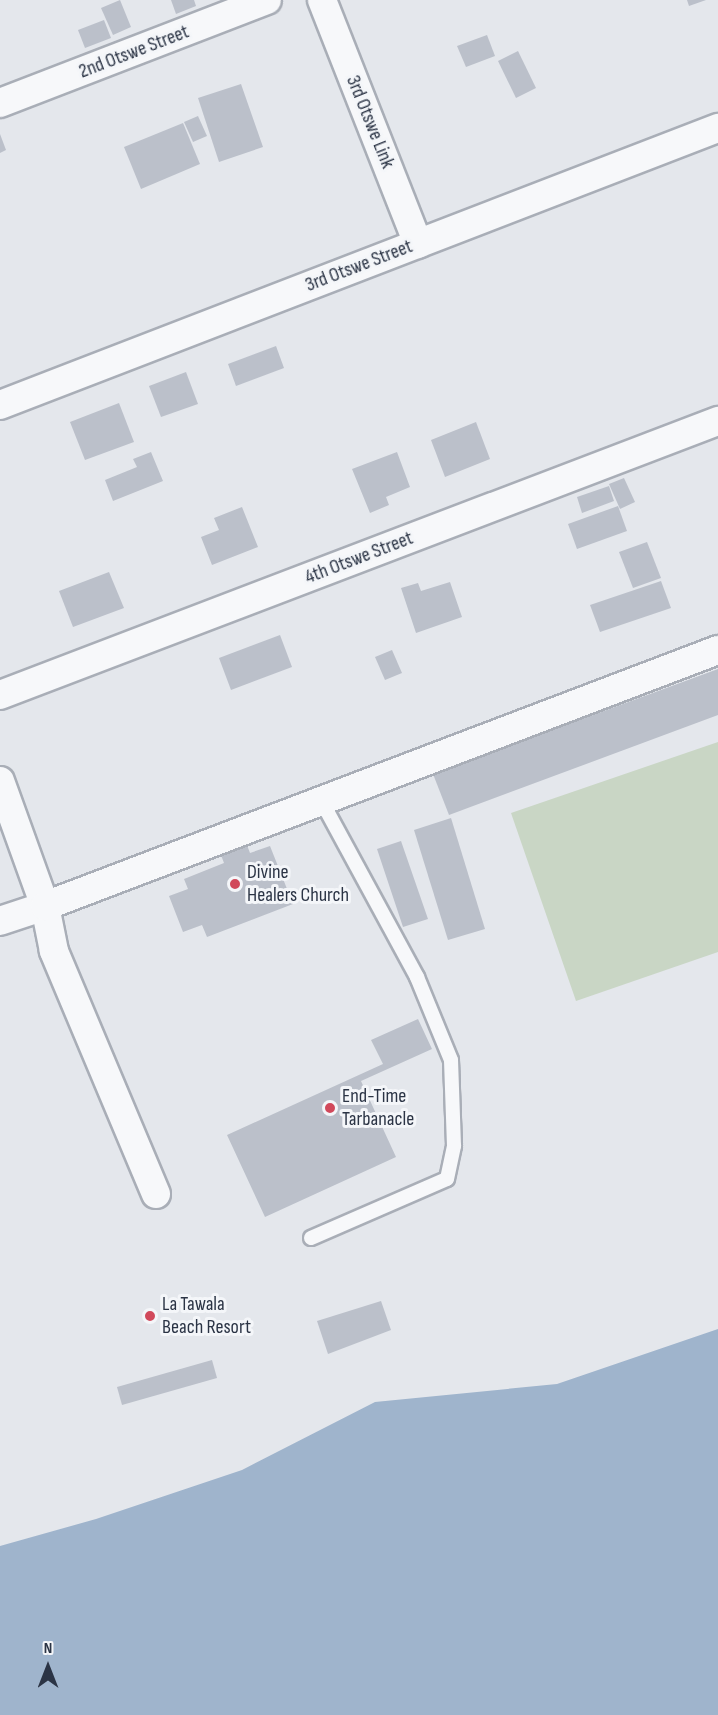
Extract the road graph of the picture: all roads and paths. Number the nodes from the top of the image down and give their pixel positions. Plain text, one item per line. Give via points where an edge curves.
1 (267, 0) edge
2 (322, 0) edge
3 (0, 103) edge
4 (718, 128) edge
5 (418, 244) junction
6 (0, 405) edge
7 (718, 421) edge
8 (718, 650) edge
9 (0, 695) edge
10 (0, 781) edge
11 (321, 800) junction
12 (45, 906) junction
13 (0, 921) edge
14 (156, 1194) dead end
15 (311, 1238) dead end

1 - 3 street, 2nd Otswe Street
2 - 5 street, 3rd Otswe Link
4 - 5 street, 3rd Otswe Street
5 - 6 street, 3rd Otswe Street
7 - 9 street, 4th Otswe Street
8 - 11 street
10 - 12 street
11 - 12 street
11 - 15 lane via 417,977 451,1060 454,1146 447,1179
12 - 13 street
12 - 14 street via 54,951

